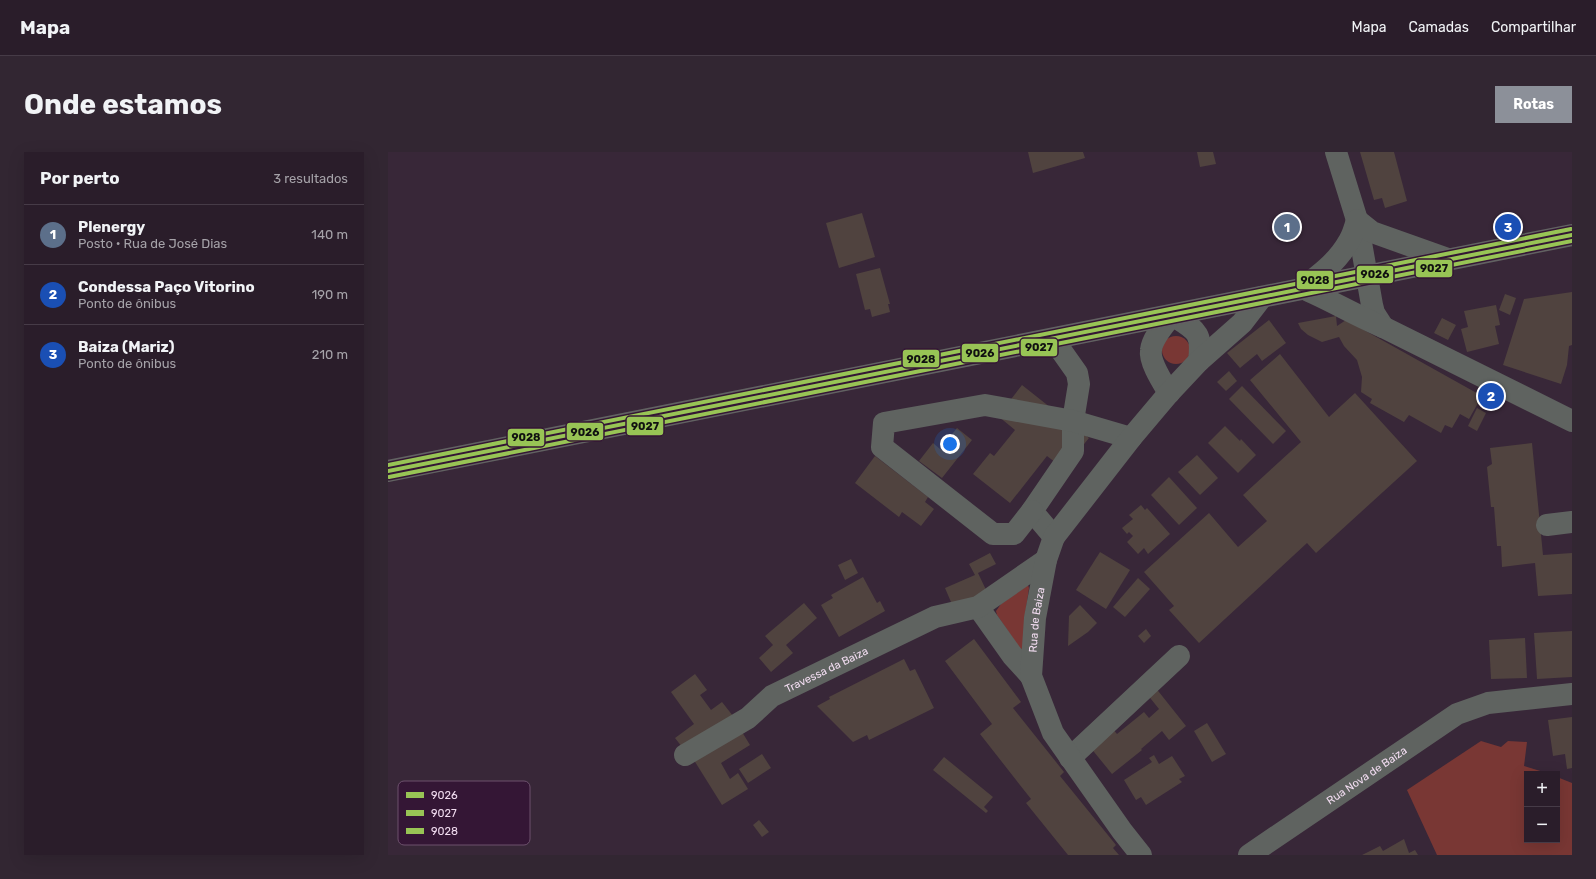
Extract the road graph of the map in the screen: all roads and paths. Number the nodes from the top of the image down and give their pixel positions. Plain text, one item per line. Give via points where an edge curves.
1 (1336, 152) edge
2 (1357, 220) junction
3 (1572, 235) edge
4 (1448, 259) junction
5 (1367, 275) junction
6 (1302, 288) junction
7 (1262, 297) junction
8 (1172, 315) junction
9 (1383, 326) junction
10 (1053, 339) junction
11 (1199, 361) junction
12 (1169, 394) junction
13 (1074, 421) junction
14 (1572, 422) edge
15 (1131, 438) junction
16 (388, 471) edge
17 (1032, 511) junction
18 (1572, 522) edge
19 (1547, 525) dead end
20 (1054, 537) junction
21 (1046, 560) junction
22 (978, 607) junction
23 (1179, 656) dead end
24 (1031, 676) junction
25 (1572, 694) edge
26 (686, 755) dead end
27 (1070, 758) junction
28 (1141, 855) edge
29 (1249, 855) edge

1 - 2 street
2 - 4 street via 1372,232
2 - 5 street
2 - 6 street via 1349,241 1336,260
3 - 4 main road
4 - 5 main road
5 - 6 main road
5 - 9 street via 1374,313
6 - 7 main road
6 - 9 street
7 - 8 main road
7 - 11 street, Rua de Baiza via 1242,323
8 - 10 main road
8 - 11 street via 1195,330 1201,346
8 - 12 street via 1150,350 1153,363
9 - 14 street
10 - 13 street via 1077,373 1079,384
10 - 16 main road
11 - 12 street, Rua de Baiza
12 - 15 street, Rua de Baiza
13 - 15 street
13 - 17 street via 1073,451
13 - 17 street via 985,405 884,423 882,448 993,534 1014,534
15 - 20 street, Rua de Baiza
17 - 20 street
18 - 19 street
20 - 21 street, Rua de Baiza
21 - 22 street, Travessa da Baiza
21 - 24 street, Rua de Baiza via 1034,618
22 - 24 street via 1012,655
22 - 26 street, Travessa da Baiza via 935,617 772,696 748,718
23 - 27 street
24 - 27 street, Rua de Baiza via 1053,733
25 - 29 street, Rua Nova de Baiza via 1488,703 1457,714
27 - 28 street, Rua de Baiza

